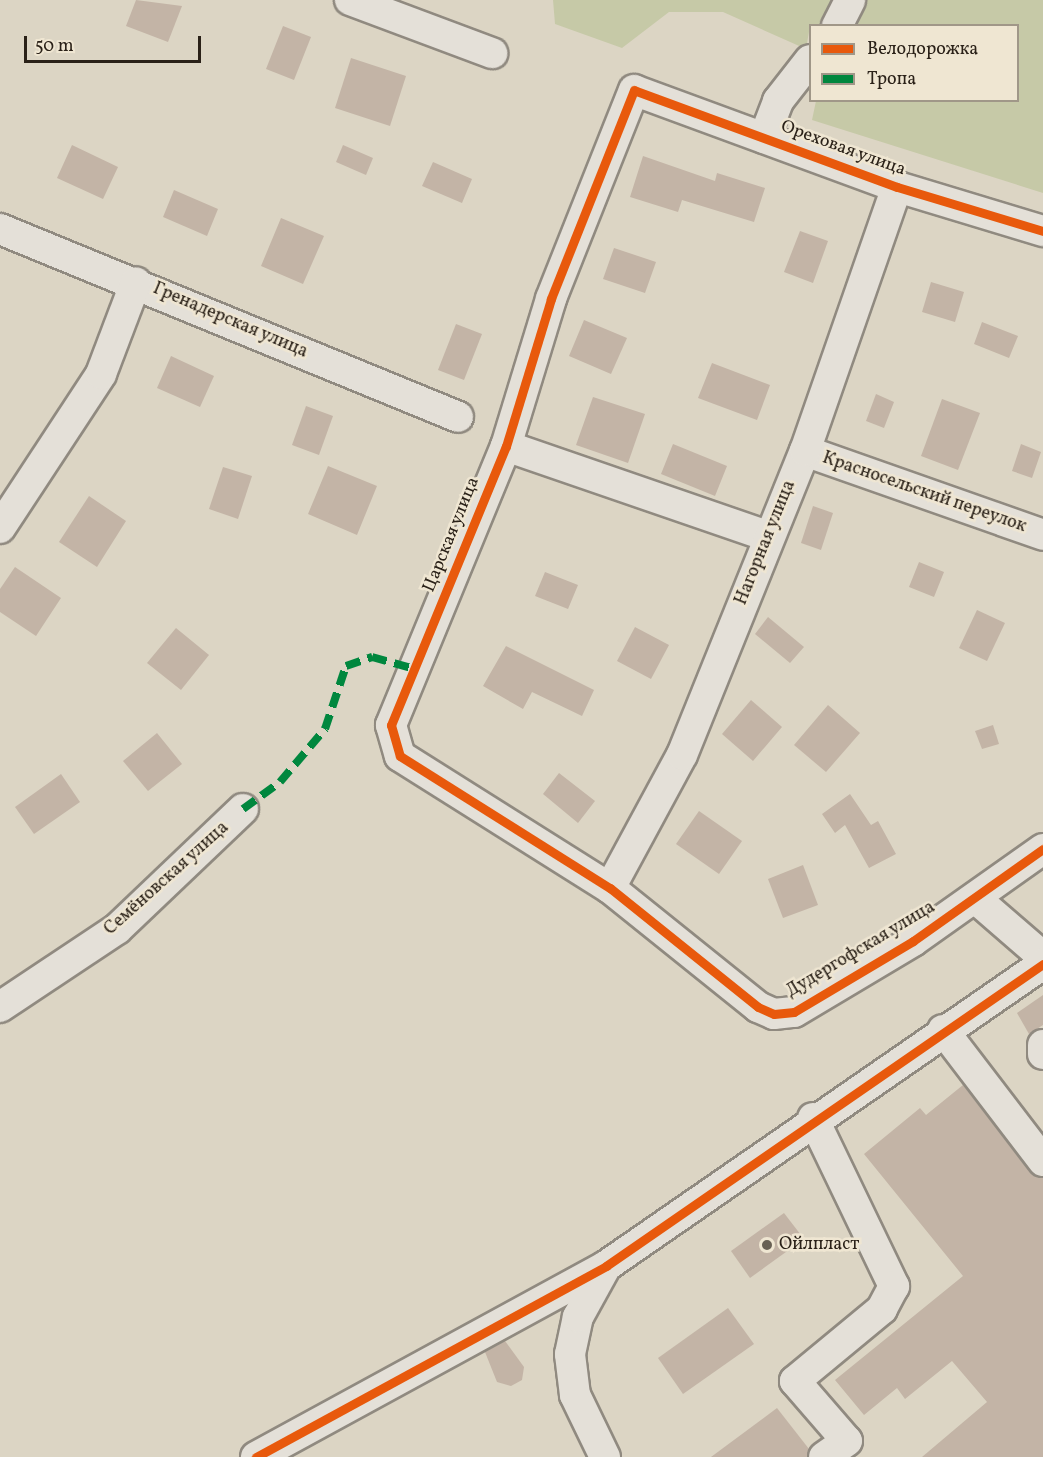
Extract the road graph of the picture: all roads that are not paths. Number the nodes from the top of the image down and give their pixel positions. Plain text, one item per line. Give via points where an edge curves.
1 (350, 0) edge
2 (850, 0) edge
3 (838, 24) edge
4 (492, 53) dead end
5 (809, 61) edge
6 (634, 90) joint
7 (764, 138) junction
8 (897, 187) junction
9 (0, 229) edge
10 (1043, 231) edge
11 (136, 282) junction
12 (458, 417) dead end
13 (506, 446) junction
14 (805, 451) junction
15 (0, 528) edge
16 (1043, 535) edge
17 (767, 536) junction
18 (243, 809) dead end
19 (1043, 849) edge
20 (610, 888) junction
21 (975, 898) junction
22 (1043, 957) edge
23 (1043, 964) edge
24 (0, 1007) edge
25 (943, 1030) junction
26 (1043, 1045) edge
27 (1043, 1054) edge
28 (813, 1118) junction
29 (1043, 1161) edge
30 (606, 1266) junction
31 (256, 1457) edge
32 (605, 1457) edge
33 (824, 1457) edge

1 - 4 street
2 - 3 street
5 - 7 street via 778,100
6 - 7 street, Ореховая улица
6 - 13 street, Царская улица via 550,298
7 - 8 street, Ореховая улица
8 - 10 street, Ореховая улица
8 - 14 street, Нагорная улица
9 - 11 street, Гренадерская улица
11 - 12 street, Гренадерская улица
11 - 15 street via 101,374
13 - 17 street
13 - 20 street, Царская улица via 391,725 392,742 400,756
14 - 16 street, Красносельский переулок
14 - 17 street, Нагорная улица
17 - 20 street, Нагорная улица via 682,755
18 - 24 street, Семёновская улица via 117,929
19 - 21 street, Дудергофская улица
20 - 21 street, Дудергофская улица via 758,1007 774,1014 794,1012
21 - 22 street
23 - 25 street
25 - 28 street
25 - 29 street
26 - 27 street
28 - 30 street
28 - 33 street via 894,1286 882,1309 795,1381 846,1441
30 - 31 street
30 - 32 street via 578,1317 570,1354 575,1395

